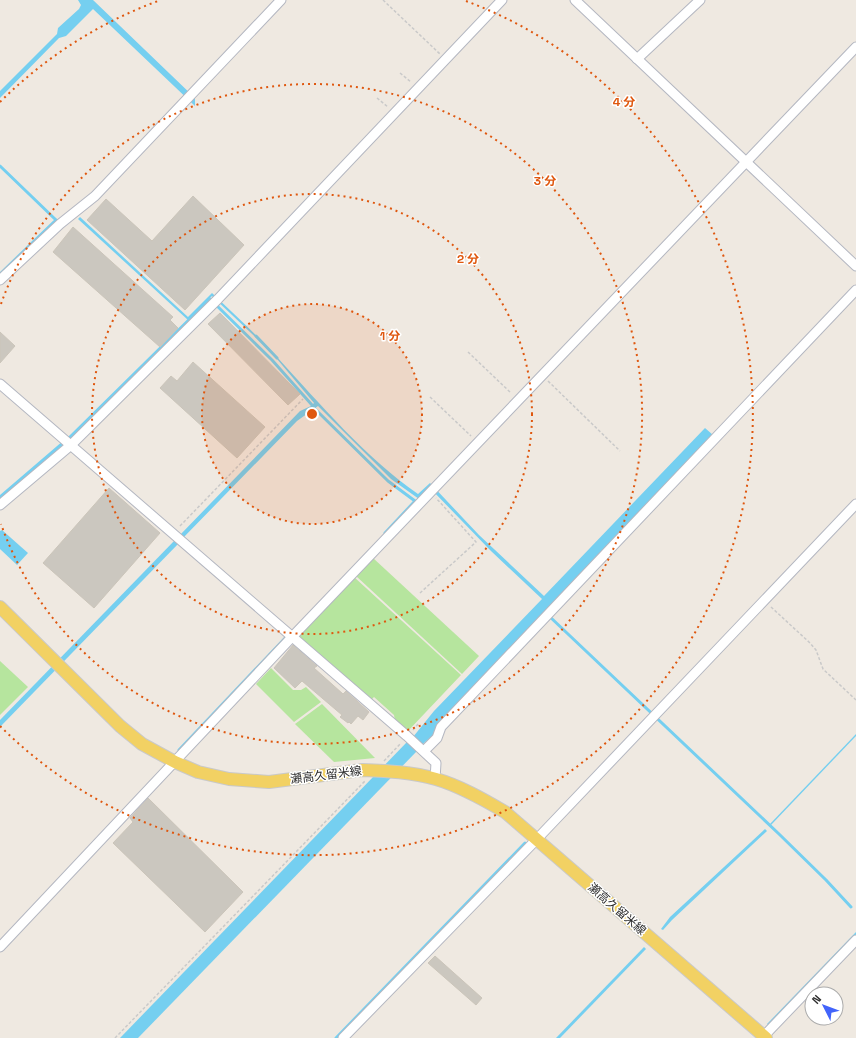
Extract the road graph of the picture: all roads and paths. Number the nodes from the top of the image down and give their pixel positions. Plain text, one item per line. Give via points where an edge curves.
1 (281, 0) edge
2 (383, 0) edge
3 (502, 0) edge
4 (574, 0) edge
5 (700, 0) edge
6 (856, 47) edge
7 (446, 59) junction
8 (637, 59) junction
9 (400, 73) dead end
10 (418, 88) junction
11 (377, 98) dead end
12 (394, 113) junction
13 (747, 163) junction
14 (856, 266) edge
15 (0, 280) edge
16 (856, 290) edge
17 (468, 352) dead end
18 (543, 376) junction
19 (0, 384) edge
20 (430, 398) dead end
21 (303, 399) dead end
22 (518, 401) junction
23 (479, 443) junction
24 (71, 445) junction
25 (620, 451) dead end
26 (431, 492) junction
27 (856, 504) edge
28 (0, 505) edge
29 (178, 538) junction
30 (420, 593) dead end
31 (764, 600) junction
32 (0, 607) edge
33 (292, 637) junction
34 (856, 700) edge
35 (418, 724) dead end
36 (407, 736) junction
37 (424, 752) junction
38 (175, 762) junction
39 (376, 771) junction
40 (435, 778) junction
41 (537, 839) junction
42 (856, 940) edge
43 (0, 947) edge
44 (764, 1037) edge
45 (114, 1038) edge
46 (343, 1038) edge

1 - 15 street via 95,196 60,224
2 - 7 path
3 - 7 street
4 - 8 street
5 - 8 street
6 - 13 street
7 - 10 street
8 - 13 street
9 - 10 path
10 - 12 street
11 - 12 path
12 - 24 street via 218,299
13 - 14 street
13 - 18 street
16 - 37 street via 441,727 437,738
17 - 22 path
18 - 22 street
18 - 25 path
19 - 24 street
20 - 23 path
21 - 29 path
22 - 23 street
23 - 26 street
24 - 28 street
24 - 29 street
26 - 30 path via 476,542
26 - 33 street
27 - 31 street
29 - 33 street
31 - 34 path via 810,643 816,650 823,669
31 - 41 street
32 - 38 main road, 瀬高久留米線 via 120,726 142,744
33 - 36 street
33 - 38 street
35 - 36 path
36 - 37 street
36 - 39 path
37 - 40 street via 436,763
38 - 39 main road, 瀬高久留米線 via 198,772 230,779 269,782 362,770
38 - 43 street
39 - 40 main road, 瀬高久留米線
39 - 45 path
40 - 41 main road, 瀬高久留米線 via 473,794 505,812
41 - 44 main road, 瀬高久留米線
41 - 46 street
42 - 44 street

